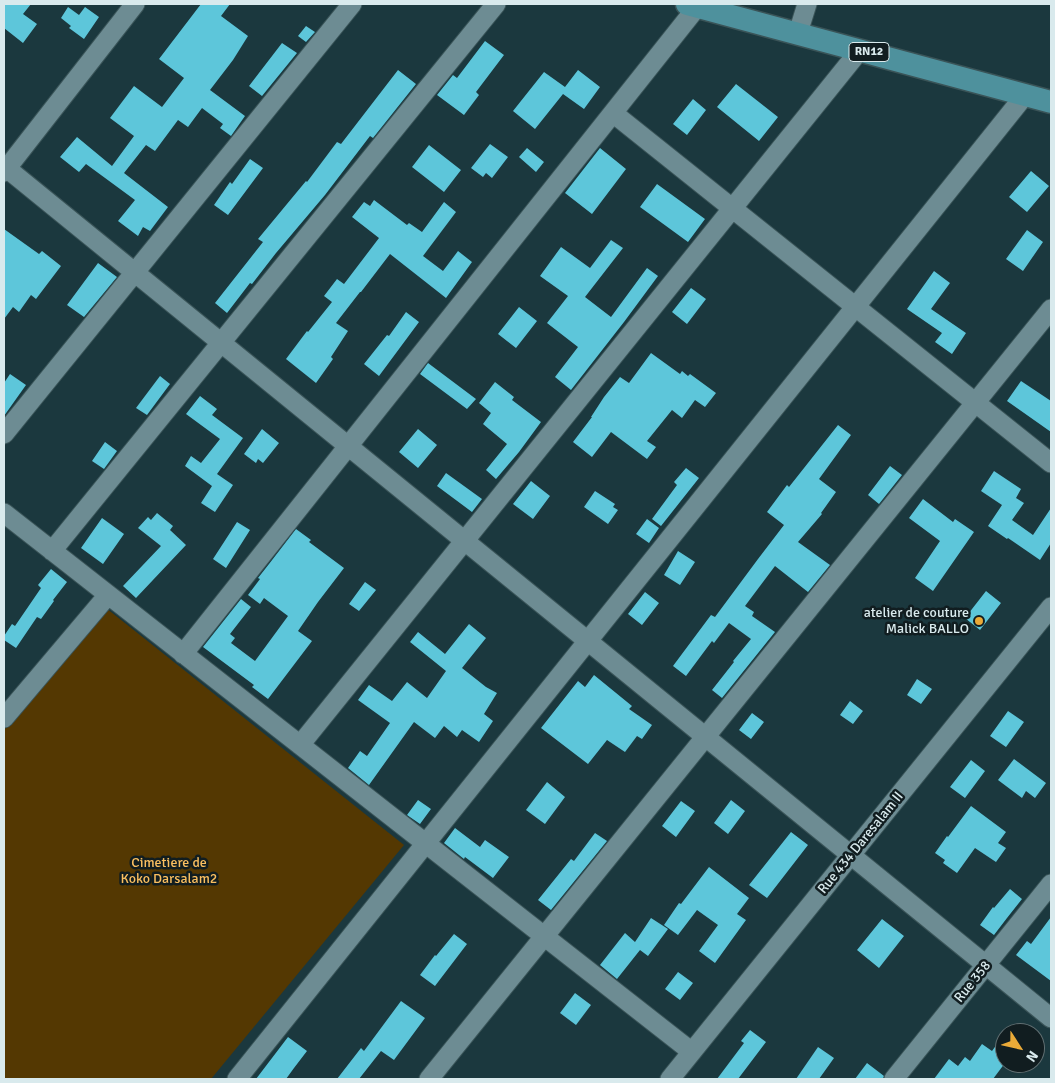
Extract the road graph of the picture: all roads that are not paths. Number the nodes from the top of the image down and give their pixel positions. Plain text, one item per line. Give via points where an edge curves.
1 (134, 4) edge
2 (352, 4) edge
3 (496, 4) edge
4 (807, 4) edge
5 (692, 5) edge
6 (798, 33) junction
7 (860, 50) junction
8 (1025, 95) junction
9 (1051, 102) edge
10 (613, 113) junction
11 (5, 168) edge
12 (732, 208) junction
13 (134, 272) junction
14 (856, 307) junction
15 (1051, 309) edge
16 (221, 343) junction
17 (976, 402) junction
18 (4, 434) edge
19 (348, 446) junction
20 (1051, 463) edge
21 (4, 514) edge
22 (464, 541) junction
23 (52, 551) junction
24 (108, 595) junction
25 (1051, 606) edge
26 (588, 641) junction
27 (183, 654) junction
28 (4, 718) edge
29 (706, 737) junction
30 (300, 745) junction
31 (426, 843) junction
32 (851, 855) junction
33 (1051, 884) edge
34 (544, 936) junction
35 (986, 965) junction
36 (1051, 1018) edge
37 (692, 1052) junction
38 (237, 1079) edge
39 (429, 1079) edge
40 (670, 1079) edge
41 (894, 1079) edge

1 - 11 street
2 - 13 street
3 - 16 street
4 - 6 street
5 - 6 main road, RN12
5 - 10 street
6 - 7 main road, RN12
7 - 8 main road, RN12
7 - 12 street
8 - 9 main road, RN12
8 - 14 street
10 - 12 street
10 - 19 street
11 - 13 street
12 - 14 street
12 - 22 street
13 - 16 street
13 - 18 street
14 - 17 street
14 - 26 street
15 - 17 street
16 - 19 street
16 - 23 street
17 - 20 street
17 - 29 street
19 - 22 street
19 - 27 street
21 - 23 street
22 - 26 street
22 - 30 street
23 - 24 street
24 - 27 street
24 - 28 street
25 - 32 street, Rue 434 Daresalam II
26 - 29 street
26 - 31 street
27 - 30 street
29 - 32 street
29 - 34 street
30 - 31 street
31 - 34 street
31 - 38 street
32 - 35 street
32 - 37 street, Rue 434 Daresalam II
33 - 35 street, Rue 358
34 - 37 street
34 - 39 street
35 - 36 street
35 - 41 street, Rue 358
37 - 40 street, Rue 434 Daresalam II

